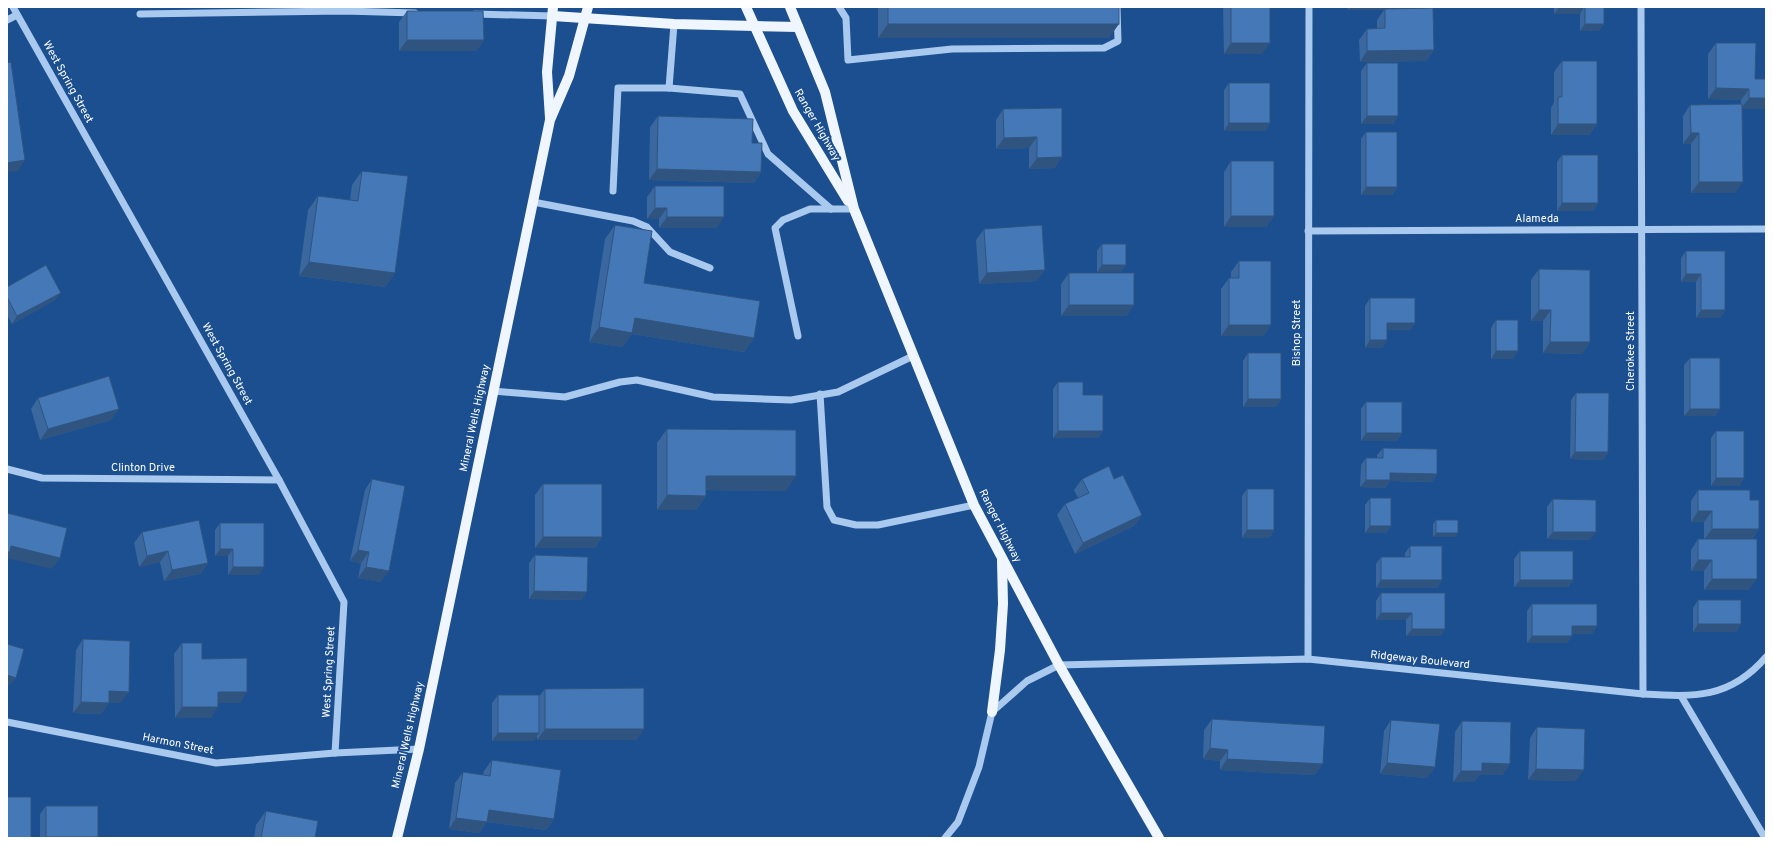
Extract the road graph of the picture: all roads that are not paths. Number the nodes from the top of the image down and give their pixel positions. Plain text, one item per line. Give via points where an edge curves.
1 (13, 7) edge
2 (578, 7) edge
3 (588, 7) edge
4 (746, 7) edge
5 (790, 7) edge
6 (839, 7) edge
7 (1116, 7) edge
8 (1308, 7) edge
9 (1641, 7) edge
10 (553, 12) edge
11 (421, 13) edge
12 (140, 14) dead end
13 (468, 14) edge
14 (17, 15) junction
15 (584, 18) junction
16 (7, 20) edge
17 (674, 24) junction
18 (755, 26) junction
19 (798, 27) junction
20 (669, 88) junction
21 (550, 120) junction
22 (613, 191) dead end
23 (533, 202) junction
24 (830, 209) junction
25 (854, 209) junction
26 (1766, 229) edge
27 (1641, 230) junction
28 (1308, 231) junction
29 (710, 268) dead end
30 (798, 336) dead end
31 (913, 356) junction
32 (493, 391) junction
33 (820, 394) junction
34 (7, 469) edge
35 (279, 480) junction
36 (974, 505) junction
37 (1002, 558) junction
38 (1766, 656) edge
39 (1308, 659) junction
40 (1059, 665) junction
41 (1643, 694) junction
42 (1681, 696) junction
43 (992, 712) junction
44 (7, 722) edge
45 (419, 749) junction
46 (335, 752) junction
47 (397, 838) edge
48 (945, 838) edge
49 (1158, 838) edge
50 (1765, 838) edge

1 - 14 street, West Spring Street
2 - 15 main road
3 - 15 main road, Mineral Wells Highway
4 - 18 main road, Ranger Highway
5 - 19 main road, Ranger Highway
6 - 7 street via 846,18 848,60 952,49 1104,48 1118,41
8 - 28 street, Bishop Street
9 - 27 street, Cherokee Street
10 - 13 street
10 - 15 main road
10 - 21 main road via 547,72
11 - 12 street via 344,11
14 - 16 street
14 - 35 street, West Spring Street
15 - 17 main road
15 - 21 main road, Mineral Wells Highway via 569,76
17 - 18 main road
17 - 20 street
18 - 19 main road
18 - 25 main road, Ranger Highway via 793,111
19 - 25 main road, Ranger Highway via 825,92
20 - 22 street via 618,88
20 - 24 street via 740,94 768,154
21 - 23 main road, Mineral Wells Highway
23 - 29 street via 633,221 647,227 670,252
23 - 32 main road, Mineral Wells Highway
24 - 25 street
24 - 30 street via 810,209 783,220 775,228
25 - 31 main road, Ranger Highway
26 - 27 street, Alameda
27 - 28 street, Alameda
27 - 41 street, Cherokee Street
28 - 39 street, Bishop Street
31 - 33 street via 838,392
31 - 36 main road, Ranger Highway
32 - 33 street via 565,397 637,380 713,397 791,400
32 - 45 main road, Mineral Wells Highway
33 - 36 street via 827,508 834,520 856,525 878,525
34 - 35 street, Clinton Drive via 42,478
35 - 46 street, West Spring Street via 344,602
36 - 37 main road, Ranger Highway
37 - 40 main road, Ranger Highway
37 - 43 main road via 1003,604
38 - 42 street, Ridgeway Boulevard via 1742,679 1716,692
39 - 40 street, Ridgeway Boulevard
39 - 41 street, Ridgeway Boulevard
40 - 43 street via 1027,681
40 - 49 main road, Ranger Highway
41 - 42 street, Ridgeway Boulevard
42 - 50 street
43 - 48 street via 979,767 958,822
44 - 46 street, Harmon Street via 216,763
45 - 46 street, Harmon Street
45 - 47 main road, Mineral Wells Highway

